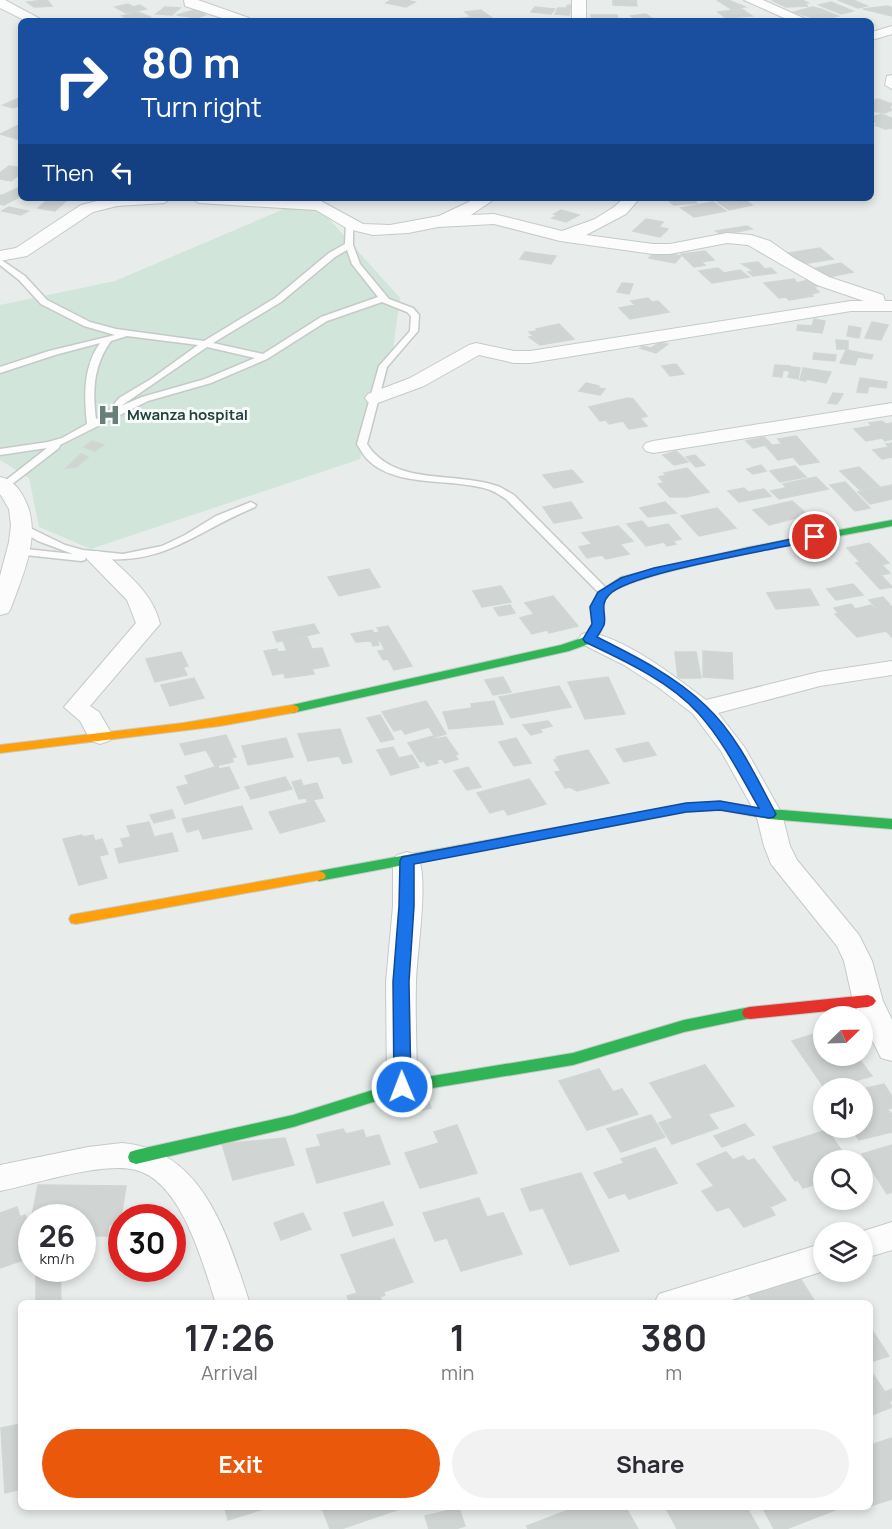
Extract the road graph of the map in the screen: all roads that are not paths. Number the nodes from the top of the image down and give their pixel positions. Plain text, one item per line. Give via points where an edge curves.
1 (191, 0) edge
2 (579, 0) edge
3 (751, 0) edge
4 (0, 3) edge
5 (31, 18) edge
6 (235, 18) edge
7 (579, 18) edge
8 (796, 18) edge
9 (892, 31) edge
10 (874, 36) edge
11 (892, 79) edge
12 (892, 85) edge
13 (131, 201) edge
14 (290, 201) edge
15 (482, 201) edge
16 (630, 201) edge
17 (321, 202) edge
18 (439, 222) junction
19 (349, 224) junction
20 (560, 236) junction
21 (349, 245) junction
22 (0, 256) edge
23 (0, 261) edge
24 (384, 298) junction
25 (892, 305) edge
26 (112, 335) junction
27 (205, 345) junction
28 (264, 357) junction
29 (0, 370) edge
30 (375, 398) junction
31 (892, 409) edge
32 (110, 415) junction
33 (92, 425) junction
34 (65, 440) junction
35 (653, 447) dead end
36 (0, 452) edge
37 (2, 484) edge
38 (251, 506) dead end
39 (892, 523) edge
40 (22, 527) junction
41 (16, 551) junction
42 (97, 558) junction
43 (604, 592) junction
44 (0, 608) edge
45 (590, 639) junction
46 (892, 668) edge
47 (702, 709) junction
48 (100, 736) junction
49 (0, 749) edge
50 (769, 814) junction
51 (892, 824) edge
52 (407, 861) junction
53 (76, 919) dead end
54 (868, 1001) junction
55 (892, 1050) edge
56 (402, 1087) junction
57 (136, 1157) junction
58 (0, 1178) edge
59 (892, 1236) edge
60 (873, 1242) edge
61 (813, 1260) edge
62 (232, 1300) edge
63 (684, 1300) edge

1 - 6 street via 190,3
2 - 7 street
3 - 8 street
4 - 5 street
9 - 10 street
11 - 12 street
13 - 22 street via 87,208 21,252
14 - 17 street
15 - 18 street
16 - 20 street via 591,226
17 - 19 street
18 - 19 street via 369,230
18 - 20 street via 494,219
19 - 21 lane
20 - 25 street via 653,249 727,238 752,240 824,280
21 - 24 lane via 356,264
21 - 27 lane via 278,300
23 - 26 lane via 44,302
24 - 28 lane via 324,319
24 - 30 lane via 410,310 416,324 383,366
25 - 30 street via 832,308 530,357 476,348 417,382
26 - 27 lane
26 - 29 lane
26 - 33 lane via 98,350 92,364
27 - 28 lane
27 - 32 lane via 122,400
28 - 32 lane
30 - 43 lane via 362,444 373,460 417,476 495,488 510,497
31 - 35 street
32 - 33 lane
33 - 34 lane
34 - 36 lane
34 - 37 lane
37 - 40 street via 16,496
38 - 42 lane via 218,519 167,548 142,556
39 - 43 street via 749,549 625,580
40 - 41 street
40 - 42 lane via 53,545
41 - 42 lane via 72,559
41 - 44 street
42 - 48 street via 141,603 147,611 148,624 76,707 90,717
43 - 45 street via 596,607 598,624
45 - 47 street via 668,682
45 - 48 street via 565,648 278,712 170,730
46 - 47 street via 819,679
47 - 50 street via 732,748
48 - 49 street
50 - 51 street
50 - 52 street via 720,806 686,808
50 - 54 street via 785,864 849,942
52 - 53 street
52 - 56 street via 401,982
54 - 55 street
54 - 56 street via 745,1014 684,1026 573,1059
56 - 57 street via 293,1121
57 - 58 street via 104,1158
57 - 62 street via 160,1167 180,1185 209,1234
59 - 60 street
61 - 63 street

